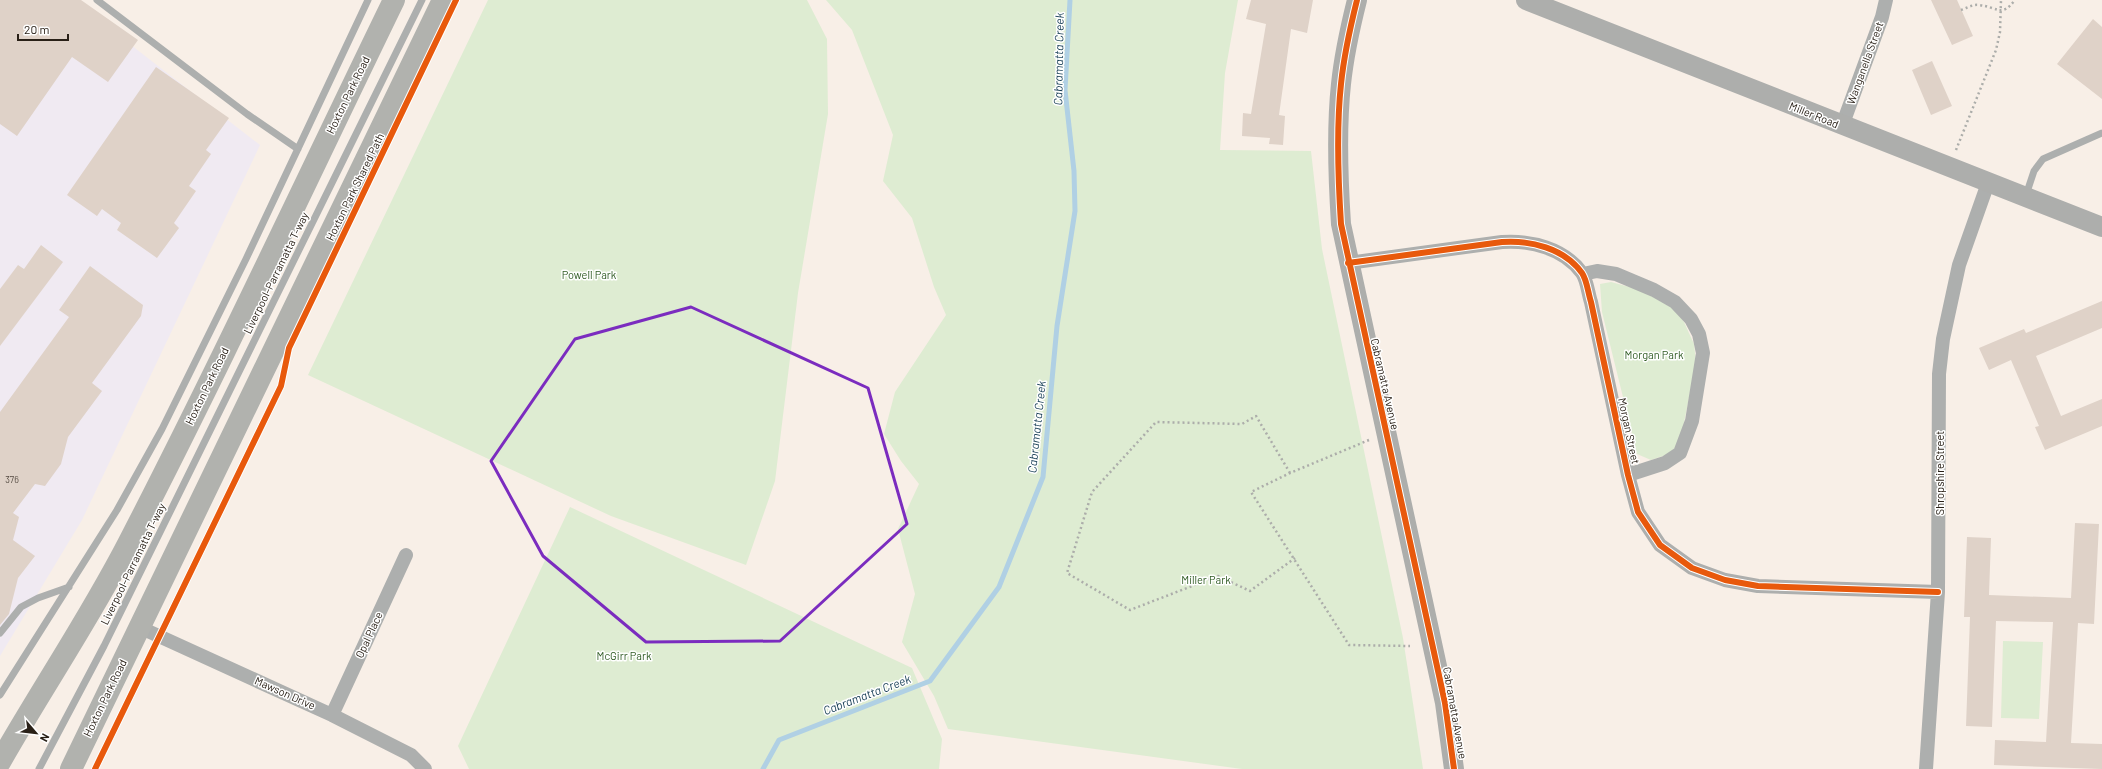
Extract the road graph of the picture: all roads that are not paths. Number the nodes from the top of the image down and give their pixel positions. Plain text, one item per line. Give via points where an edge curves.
1 (97, 0) edge
2 (368, 0) edge
3 (394, 0) edge
4 (422, 0) edge
5 (443, 0) edge
6 (1357, 0) edge
7 (1526, 0) edge
8 (1886, 0) edge
9 (1842, 126) junction
10 (2102, 133) edge
11 (298, 149) junction
12 (1988, 183) junction
13 (2026, 197) junction
14 (2102, 228) edge
15 (1348, 263) junction
16 (1583, 274) junction
17 (282, 386) dead end
18 (1628, 475) junction
19 (406, 555) dead end
20 (70, 587) junction
21 (1938, 592) junction
22 (139, 627) junction
23 (0, 633) edge
24 (160, 637) junction
25 (0, 695) edge
26 (332, 715) junction
27 (0, 762) edge
28 (39, 769) edge
29 (71, 769) edge
30 (95, 769) edge
31 (425, 769) edge
32 (1454, 769) edge
33 (1926, 769) edge

1 - 11 lane via 247,114
2 - 11 lane
3 - 27 main road, Hoxton Park Road via 128,544
4 - 28 lane, Liverpool–Parramatta T-way via 104,646
5 - 22 main road, Hoxton Park Road
6 - 15 street, Cabramatta Avenue via 1340,85 1338,163 1341,224
7 - 9 street, Miller Road
8 - 9 street, Wanganella Street
9 - 12 street, Miller Road
10 - 13 lane via 2042,159 2034,171
11 - 20 lane via 162,429
12 - 13 street, Miller Road
12 - 21 street, Shropshire Street via 1959,265 1941,360
13 - 14 street, Miller Road
15 - 16 street via 1518,241 1535,243 1551,249
15 - 32 street, Cabramatta Avenue via 1445,703
16 - 18 street, Morgan Street
16 - 18 street, Morgan Street via 1597,271 1616,274 1675,302 1691,319 1704,352 1692,421 1680,453 1665,463
17 - 24 lane
18 - 21 street, Morgan Street via 1638,512 1648,528 1660,545 1692,568 1726,580 1758,586
19 - 26 street, Opal Place
20 - 23 lane via 21,607
20 - 25 lane
21 - 33 street, Shropshire Street
22 - 24 street, Mawson Drive
22 - 29 main road, Hoxton Park Road
24 - 26 street, Mawson Drive
24 - 30 lane
26 - 31 street, Mawson Drive via 411,755

